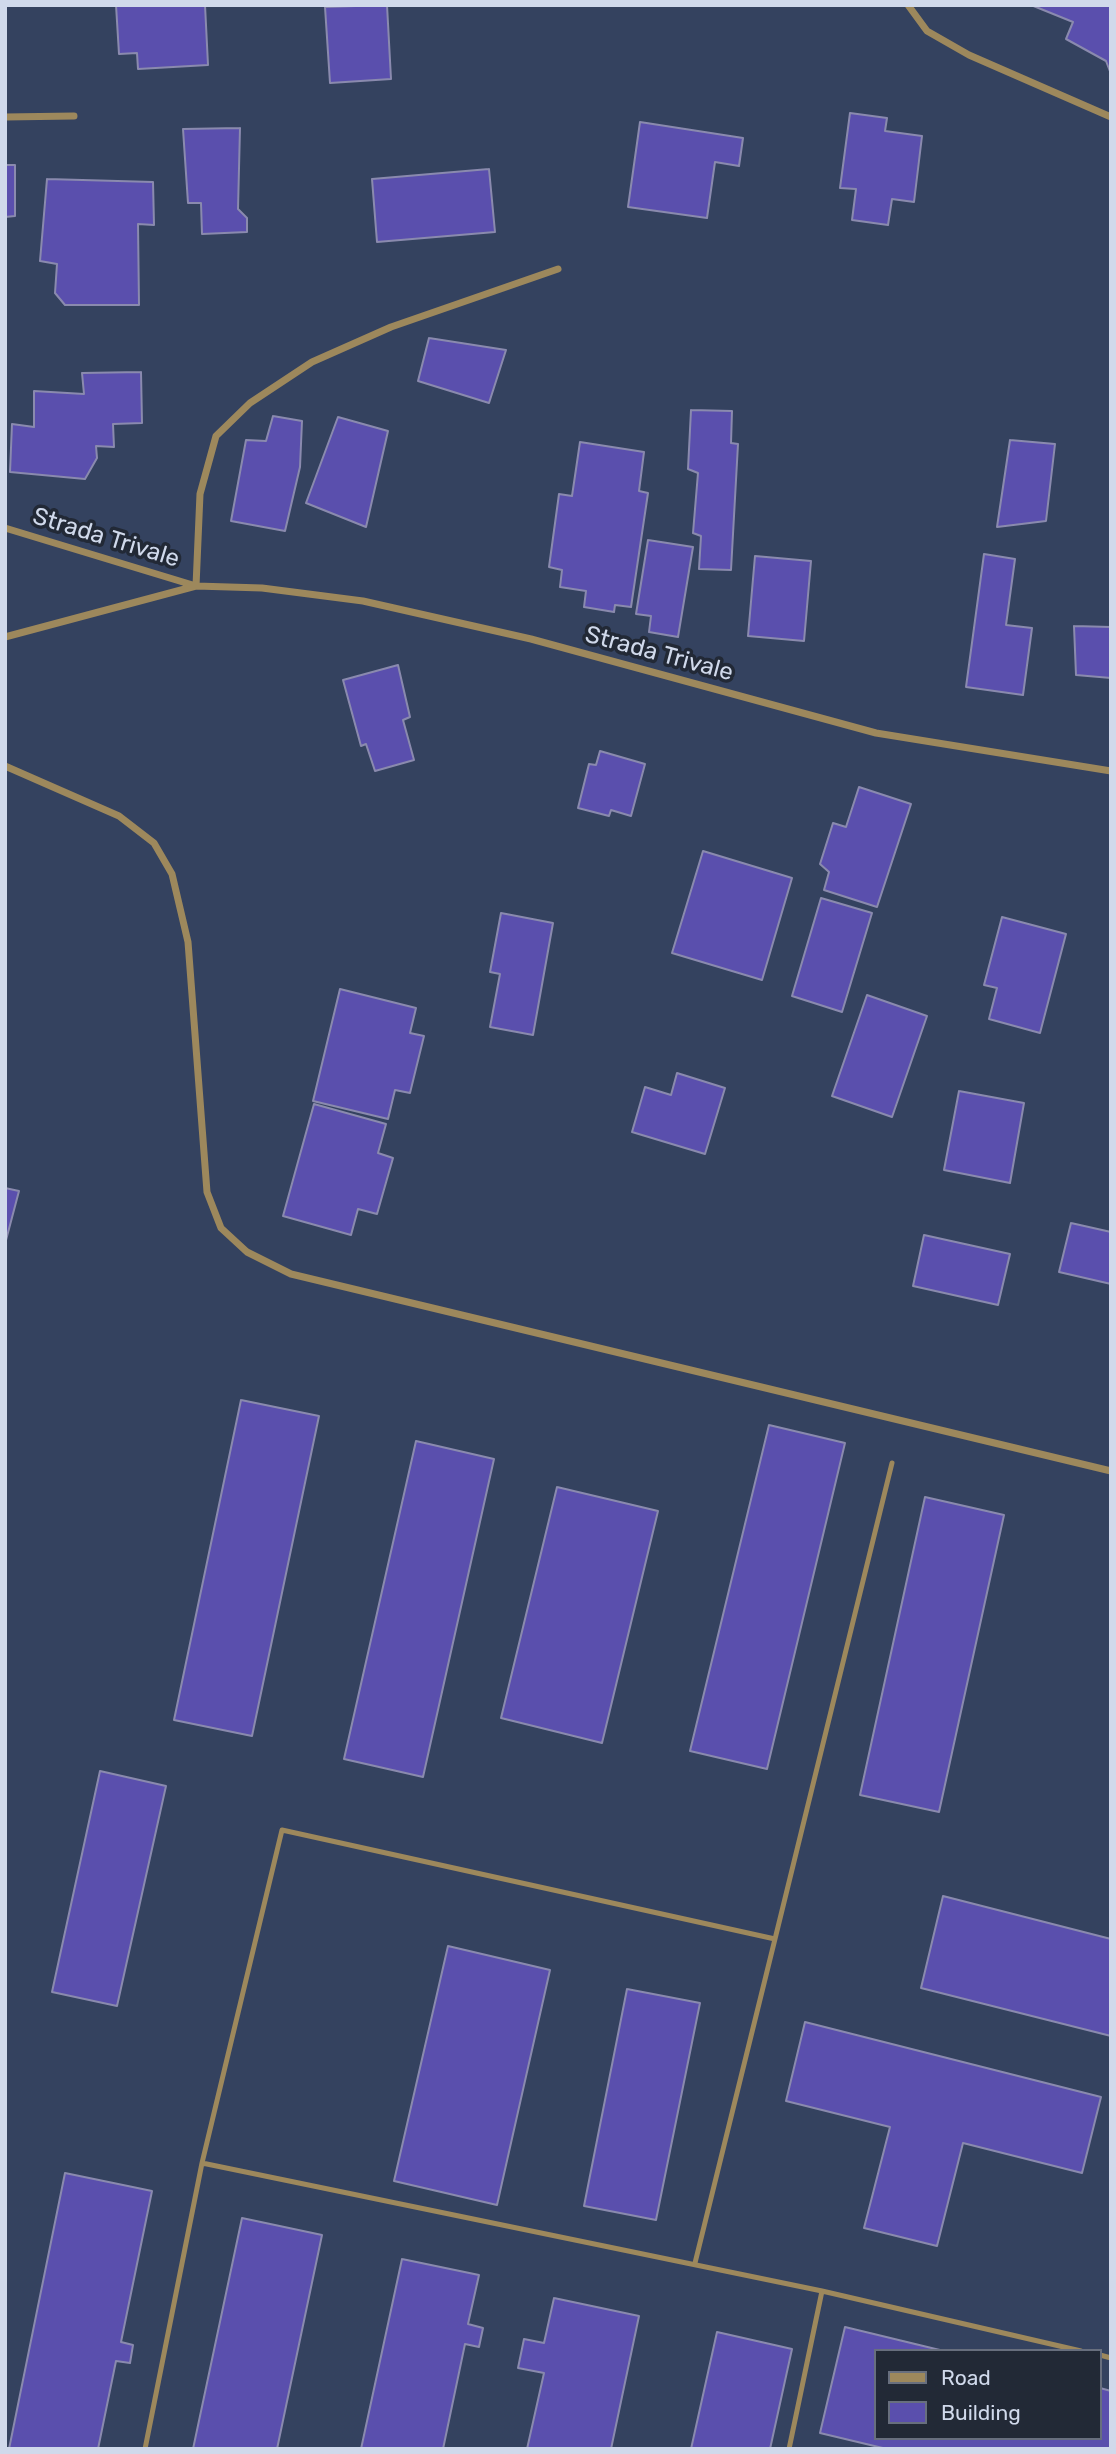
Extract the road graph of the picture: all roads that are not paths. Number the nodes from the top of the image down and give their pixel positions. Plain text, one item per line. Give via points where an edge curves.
1 (908, 5) edge
2 (74, 116) dead end
3 (5, 117) edge
4 (1111, 117) edge
5 (558, 269) dead end
6 (5, 528) edge
7 (196, 586) junction
8 (5, 637) edge
9 (5, 766) edge
10 (1111, 772) edge
11 (892, 1463) dead end
12 (1111, 1471) edge
13 (775, 1939) junction
14 (202, 2163) junction
15 (695, 2263) junction
16 (822, 2291) junction
17 (1072, 2349) edge
18 (145, 2449) edge
19 (789, 2449) edge

1 - 4 street via 927,31 969,55
2 - 3 street
5 - 7 street via 391,327 312,362 250,403 216,436 200,494
6 - 7 street, Strada Trivale
7 - 8 street, Strada Trivale
7 - 10 street, Strada Trivale via 262,588 363,601 531,639 876,733
9 - 12 street via 119,816 154,843 172,874 188,942 207,1192 221,1228 247,1252 291,1274
11 - 13 lane
13 - 14 lane via 282,1830
13 - 15 lane
14 - 15 lane
14 - 18 lane
15 - 16 lane
16 - 17 lane
16 - 19 lane

